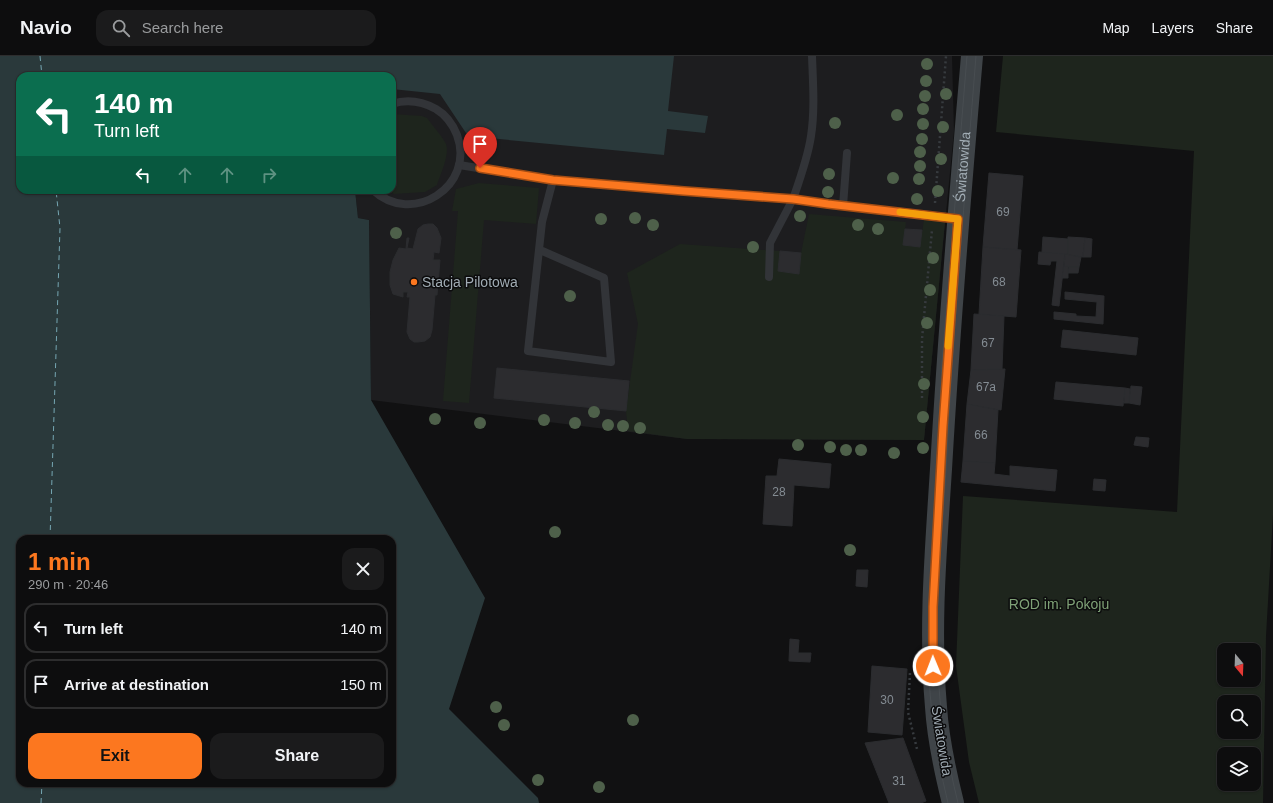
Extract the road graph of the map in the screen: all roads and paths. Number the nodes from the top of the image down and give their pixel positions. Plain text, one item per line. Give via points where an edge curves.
1 (812, 56) edge
2 (972, 56) edge
3 (396, 103) edge
4 (847, 153) dead end
5 (459, 165) junction
6 (553, 180) junction
7 (377, 194) edge
8 (793, 199) junction
9 (843, 206) junction
10 (958, 219) junction
11 (540, 250) junction
12 (769, 277) dead end
13 (953, 803) edge

1 - 8 lane via 814,102 811,138
2 - 10 street, Światowida
3 - 5 lane via 420,102 440,111 448,119 459,141
4 - 9 lane
5 - 6 lane
5 - 7 lane via 448,186 428,201 403,204
6 - 8 lane
6 - 11 lane via 542,222
8 - 9 lane
8 - 12 lane via 770,243
9 - 10 lane
10 - 13 street, Światowida via 946,372 932,642 938,725
11 - 11 lane via 528,351 611,362 604,278

